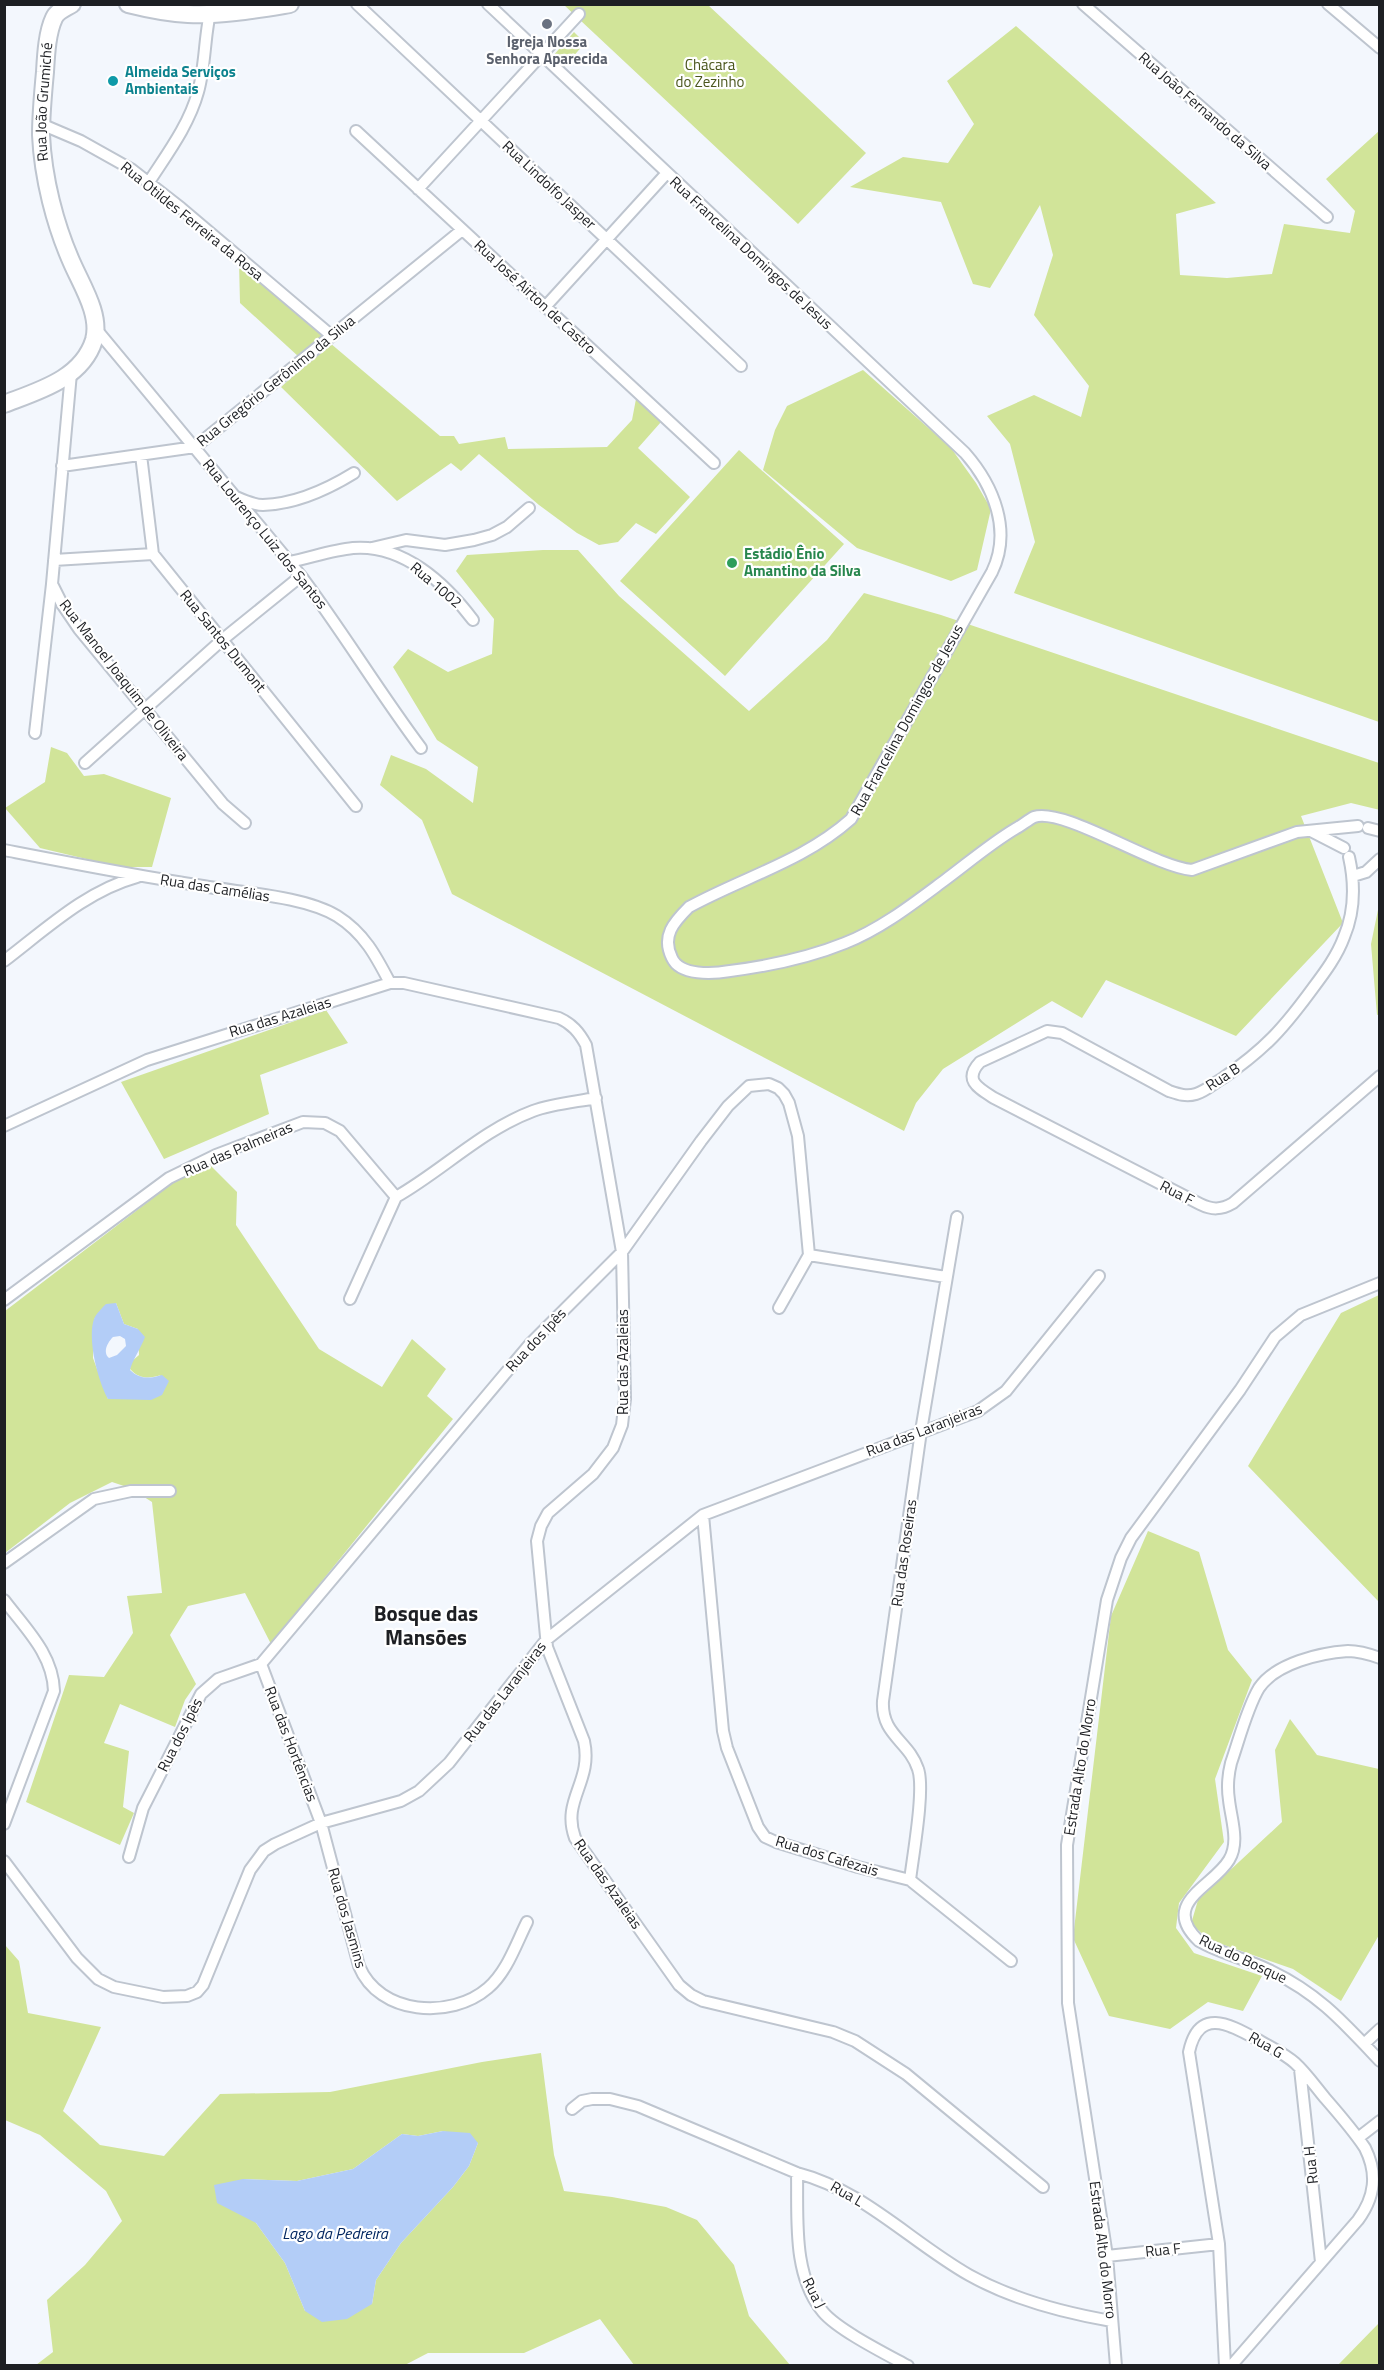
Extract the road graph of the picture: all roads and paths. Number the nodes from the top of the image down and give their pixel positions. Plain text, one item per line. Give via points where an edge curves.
1 (72, 4) edge
2 (128, 4) edge
3 (290, 4) edge
4 (357, 4) edge
5 (488, 4) edge
6 (1083, 4) edge
7 (1328, 4) edge
8 (211, 9) edge
9 (579, 14) dead end
10 (1380, 48) edge
11 (541, 55) junction
12 (481, 121) junction
13 (41, 124) junction
14 (356, 131) dead end
15 (666, 174) junction
16 (149, 182) junction
17 (418, 189) junction
18 (1327, 217) dead end
19 (462, 230) junction
20 (606, 239) junction
21 (545, 307) junction
22 (96, 329) junction
23 (332, 336) junction
24 (741, 366) dead end
25 (71, 373) junction
26 (4, 404) edge
27 (195, 447) junction
28 (141, 455) junction
29 (714, 463) dead end
30 (62, 466) junction
31 (354, 473) dead end
32 (236, 497) junction
33 (529, 508) dead end
34 (369, 548) junction
35 (153, 554) junction
36 (54, 560) junction
37 (289, 562) junction
38 (301, 576) junction
39 (52, 584) junction
40 (473, 620) dead end
41 (222, 640) junction
42 (147, 710) junction
43 (35, 733) dead end
44 (421, 748) dead end
45 (86, 763) dead end
46 (356, 806) dead end
47 (245, 823) dead end
48 (1368, 828) edge
49 (1311, 831) junction
50 (4, 850) edge
51 (1380, 859) edge
52 (140, 876) junction
53 (1353, 876) junction
54 (4, 961) edge
55 (390, 983) junction
56 (980, 1062) joint
57 (1380, 1076) edge
58 (596, 1098) junction
59 (4, 1126) edge
60 (396, 1197) junction
61 (957, 1217) dead end
62 (622, 1252) junction
63 (809, 1255) junction
64 (946, 1276) junction
65 (1099, 1276) dead end
66 (1380, 1283) edge
67 (350, 1299) dead end
68 (4, 1300) edge
69 (779, 1308) dead end
70 (921, 1431) junction
71 (170, 1491) dead end
72 (703, 1515) junction
73 (4, 1563) edge
74 (4, 1599) edge
75 (546, 1640) junction
76 (1380, 1658) edge
77 (261, 1664) junction
78 (321, 1823) junction
79 (4, 1824) edge
80 (129, 1857) dead end
81 (4, 1861) edge
82 (910, 1880) junction
83 (528, 1922) dead end
84 (1011, 1961) dead end
85 (1380, 2029) edge
86 (1364, 2044) junction
87 (1380, 2061) edge
88 (1300, 2068) junction
89 (572, 2109) dead end
90 (1380, 2121) edge
91 (1358, 2138) junction
92 (797, 2174) junction
93 (1043, 2187) dead end
94 (1219, 2244) junction
95 (1107, 2256) junction
96 (1322, 2262) junction
97 (1112, 2322) junction
98 (909, 2366) edge
99 (1116, 2366) edge
100 (1225, 2366) edge
101 (1231, 2366) edge

1 - 13 main road, Rua João Grumiché via 54,18 46,57
2 - 8 main road via 191,15
3 - 8 main road via 246,11
4 - 12 street, Rua Lindolfo Jasper
5 - 11 street, Rua Francelina Domingos de Jesus
6 - 18 street, Rua João Fernando da Silva
7 - 10 street
8 - 16 street via 195,104
9 - 11 street
11 - 12 street
11 - 15 street, Rua Francelina Domingos de Jesus
12 - 17 street
12 - 20 street, Rua Lindolfo Jasper
13 - 16 street, Rua Otildes Ferreira da Rosa via 112,157
13 - 22 main road, Rua João Grumiché via 44,163 61,234
14 - 17 street, Rua José Airton de Castro
15 - 20 street
15 - 49 street, Rua Francelina Domingos de Jesus via 965,453 991,494 1002,536 992,572 851,819 833,836 796,858 689,907 667,936 668,951 675,964 714,974 798,960 846,943 885,923 1034,817 1049,815 1069,821 1158,861 1192,870 1297,832
16 - 23 street, Rua Otildes Ferreira da Rosa
17 - 19 street, Rua José Airton de Castro
19 - 21 street, Rua José Airton de Castro
19 - 23 street, Rua Gregório Gerônimo da Silva
20 - 21 street
20 - 24 street, Rua Lindolfo Jasper
21 - 29 street, Rua José Airton de Castro
22 - 25 main road via 90,350
22 - 27 street, Rua Lourenço Luiz dos Santos
23 - 27 street, Rua Gregório Gerônimo da Silva
25 - 26 main road
25 - 30 street, Rua Manoel Joaquim de Oliveira
27 - 28 street, Rua Gregório Gerônimo da Silva
27 - 32 street, Rua Lourenço Luiz dos Santos
28 - 30 street, Rua Gregório Gerônimo da Silva
28 - 35 street
30 - 36 street, Rua Manoel Joaquim de Oliveira
31 - 32 street via 321,490 278,503 256,504
32 - 37 street, Rua Lourenço Luiz dos Santos
33 - 34 street via 500,531 474,540 445,544 406,540
34 - 37 street, Rua 1002
34 - 40 street, Rua 1002 via 415,564
35 - 36 street
35 - 41 street, Rua Santos Dumont
36 - 39 street, Rua Manoel Joaquim de Oliveira
37 - 38 street, Rua Lourenço Luiz dos Santos
38 - 41 street
38 - 44 street, Rua Lourenço Luiz dos Santos
39 - 42 street, Rua Manoel Joaquim de Oliveira via 80,629
39 - 43 street
41 - 42 street
41 - 46 street, Rua Santos Dumont
42 - 45 street
42 - 47 street, Rua Manoel Joaquim de Oliveira via 223,804
48 - 49 street, Rua Francelina Domingos de Jesus
49 - 53 street, Rua B via 1347,852
50 - 52 street, Rua das Camélias
51 - 53 street via 1366,872
52 - 54 street via 105,887
52 - 55 street, Rua das Camélias via 324,909 365,939
53 - 56 street, Rua B via 1352,913 1331,963 1271,1041 1195,1094 1184,1096 1169,1091 1062,1033 1047,1031
55 - 58 street, Rua das Azaleias via 404,983 570,1023 586,1045
55 - 59 street, Rua das Azaleias via 147,1060
56 - 57 street, Rua F via 972,1078 977,1088 1210,1209 1223,1209 1233,1203
58 - 60 street via 519,1117
58 - 62 street, Rua das Azaleias
60 - 67 street
60 - 68 street, Rua das Palmeiras via 340,1131 325,1123 303,1122 216,1155 169,1178
61 - 64 street, Rua das Roseiras
62 - 63 street, Rua dos Ipês via 728,1106 749,1086 769,1084 784,1094 798,1136
62 - 75 street, Rua das Azaleias via 622,1425 613,1448 593,1474 548,1513 541,1526 537,1555
62 - 77 street, Rua dos Ipês via 530,1344
63 - 64 street
63 - 69 street
64 - 70 street, Rua das Roseiras
65 - 70 street, Rua das Laranjeiras via 995,1401
66 - 95 street, Estrada Alto do Morro via 1301,1315 1275,1337 1131,1538 1112,1580 1067,1845 1068,2003
70 - 72 street, Rua das Laranjeiras
70 - 82 street, Rua das Roseiras via 883,1713 890,1730 919,1770
71 - 73 street via 131,1491 94,1499
72 - 75 street, Rua das Laranjeiras
72 - 82 street, Rua dos Cafezais via 723,1731 758,1827 765,1837 776,1842
74 - 79 street via 48,1661 54,1691
75 - 78 street, Rua das Laranjeiras via 432,1781 401,1801
75 - 93 street, Rua das Azaleias via 587,1756 570,1816 575,1838 679,1985 703,2001 833,2032 855,2041 906,2074
76 - 86 street, Rua do Bosque via 1350,1651 1311,1658 1275,1674 1258,1690 1228,1776 1234,1848 1229,1860 1188,1902 1185,1913 1191,1934 1199,1941 1297,1985 1326,2005
77 - 78 street, Rua das Hortências
77 - 80 street, Rua dos Ipês via 218,1679 201,1694 143,1808
78 - 81 street, Rua das Laranjeiras via 275,1844 257,1859 203,1985 187,1996 163,1997 98,1979 81,1963
78 - 83 street, Rua dos Jasmins via 364,1978 392,2000 420,2008 444,2009 477,1997 505,1967
82 - 84 street, Rua dos Cafezais
85 - 86 street
86 - 87 street, Rua do Bosque
88 - 91 street, Rua G
88 - 94 street, Rua G via 1285,2055 1224,2023 1205,2025 1191,2041 1190,2064
88 - 96 street, Rua H
89 - 92 street, Rua L via 592,2099 638,2106
90 - 91 street
91 - 96 street, Rua G via 1371,2160 1372,2196 1358,2220
92 - 97 street, Rua L via 848,2193 981,2281 1048,2306
92 - 98 street, Rua J via 801,2261 804,2277 823,2313
94 - 95 street, Rua F
94 - 100 street, Rua G
95 - 97 street, Estrada Alto do Morro
96 - 101 street, Rua G
97 - 99 street, Estrada Alto do Morro

